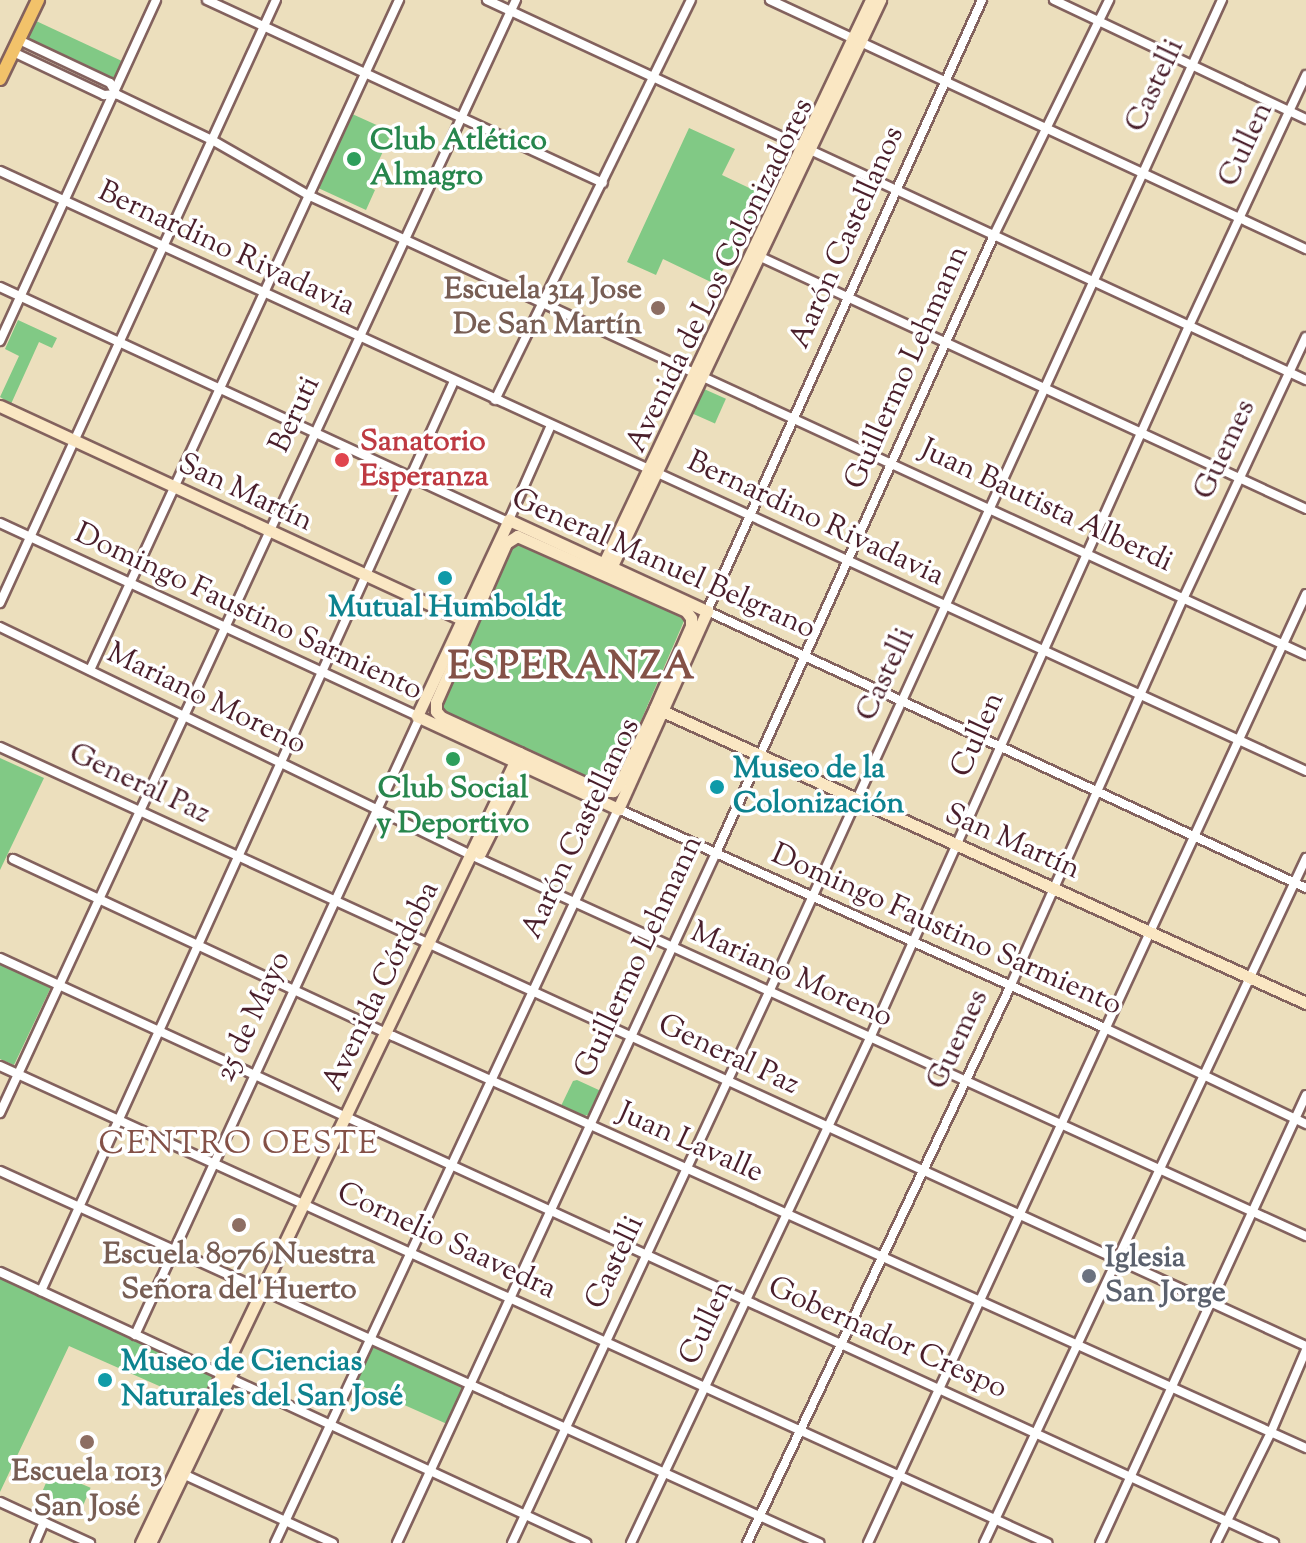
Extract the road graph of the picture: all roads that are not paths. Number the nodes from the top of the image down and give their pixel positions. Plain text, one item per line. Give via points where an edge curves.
1 (38, 0) edge
2 (156, 0) edge
3 (207, 0) edge
4 (276, 0) edge
5 (399, 0) edge
6 (487, 0) edge
7 (516, 0) edge
8 (691, 0) edge
9 (770, 0) edge
10 (871, 0) edge
11 (880, 0) edge
12 (982, 0) edge
13 (1054, 0) edge
14 (1109, 0) edge
15 (1222, 0) edge
16 (511, 11) junction
17 (1099, 21) junction
18 (264, 27) junction
19 (856, 41) junction
20 (16, 46) junction
21 (1192, 65) junction
22 (365, 73) junction
23 (1306, 75) edge
24 (654, 78) junction
25 (0, 79) edge
26 (944, 81) junction
27 (116, 94) junction
28 (1289, 111) junction
29 (461, 118) junction
30 (1306, 119) edge
31 (1047, 128) junction
32 (212, 140) junction
33 (805, 148) junction
34 (0, 171) edge
35 (1143, 173) junction
36 (603, 183) junction
37 (896, 190) junction
38 (308, 195) junction
39 (64, 201) junction
40 (1239, 218) junction
41 (994, 235) junction
42 (405, 239) junction
43 (166, 247) junction
44 (1306, 249) edge
45 (754, 254) junction
46 (1093, 281) junction
47 (0, 287) edge
48 (264, 293) junction
49 (20, 297) junction
50 (847, 299) junction
51 (545, 303) junction
52 (1189, 326) junction
53 (359, 337) junction
54 (1306, 337) edge
55 (0, 341) edge
56 (120, 343) junction
57 (945, 344) junction
58 (698, 372) junction
59 (1289, 372) junction
60 (1306, 380) edge
61 (454, 381) junction
62 (219, 388) junction
63 (1044, 389) junction
64 (495, 400) junction
65 (0, 406) edge
66 (794, 417) junction
67 (551, 425) junction
68 (315, 432) junction
69 (1140, 434) junction
70 (75, 440) junction
71 (891, 462) junction
72 (650, 470) junction
73 (410, 475) junction
74 (1240, 479) junction
75 (175, 487) junction
76 (990, 507) junction
77 (1306, 509) edge
78 (749, 516) junction
79 (507, 521) junction
80 (0, 523) edge
81 (269, 532) junction
82 (517, 536) joint
83 (31, 538) junction
84 (1087, 552) junction
85 (846, 560) junction
86 (606, 569) junction
87 (365, 576) junction
88 (130, 583) junction
89 (1306, 594) edge
90 (1184, 597) junction
91 (0, 603) edge
92 (945, 606) junction
93 (707, 611) junction
94 (466, 621) junction
95 (225, 626) junction
96 (691, 626) joint
97 (0, 627) edge
98 (1283, 644) junction
99 (1043, 650) junction
100 (804, 655) junction
101 (1306, 655) edge
102 (90, 670) junction
103 (323, 672) junction
104 (1140, 695) junction
105 (902, 701) junction
106 (436, 702) joint
107 (659, 709) junction
108 (184, 717) junction
109 (418, 718) junction
110 (1240, 740) junction
111 (1000, 746) junction
112 (0, 747) edge
113 (760, 754) junction
114 (521, 760) junction
115 (282, 765) junction
116 (1306, 771) edge
117 (602, 791) joint
118 (1097, 792) junction
119 (857, 799) junction
120 (618, 809) junction
121 (375, 810) junction
122 (141, 811) junction
123 (1196, 837) junction
124 (956, 844) junction
125 (716, 853) junction
126 (475, 856) junction
127 (238, 858) junction
128 (1306, 858) edge
129 (13, 859) dead end
130 (1294, 882) junction
131 (1054, 888) junction
132 (1306, 888) edge
133 (812, 897) junction
134 (99, 900) junction
135 (334, 901) junction
136 (576, 903) junction
137 (1152, 933) junction
138 (912, 942) junction
139 (198, 945) junction
140 (432, 946) junction
141 (670, 947) junction
142 (0, 958) edge
143 (1248, 976) junction
144 (59, 985) junction
145 (1010, 987) junction
146 (293, 989) junction
147 (769, 992) junction
148 (534, 993) junction
149 (1306, 1003) edge
150 (1107, 1029) junction
151 (159, 1032) junction
152 (390, 1034) junction
153 (629, 1037) junction
154 (870, 1038) junction
155 (0, 1066) edge
156 (1202, 1074) junction
157 (18, 1075) junction
158 (253, 1076) junction
159 (493, 1080) junction
160 (727, 1082) junction
161 (966, 1082) junction
162 (1306, 1095) edge
163 (0, 1113) edge
164 (1295, 1119) junction
165 (119, 1120) junction
166 (349, 1120) junction
167 (589, 1124) junction
168 (1306, 1124) edge
169 (1064, 1126) junction
170 (827, 1127) junction
171 (214, 1164) junction
172 (452, 1168) junction
173 (687, 1168) junction
174 (1157, 1170) junction
175 (0, 1171) edge
176 (923, 1172) junction
177 (308, 1206) junction
178 (79, 1207) junction
179 (550, 1212) junction
180 (1252, 1213) junction
181 (786, 1214) junction
182 (1020, 1216) junction
183 (1306, 1236) edge
184 (174, 1251) junction
185 (411, 1254) junction
186 (646, 1256) junction
187 (883, 1257) junction
188 (1118, 1259) junction
189 (0, 1272) edge
190 (41, 1291) junction
191 (266, 1292) junction
192 (511, 1299) junction
193 (745, 1301) junction
194 (980, 1302) junction
195 (1212, 1302) junction
196 (135, 1335) junction
197 (371, 1341) junction
198 (606, 1342) junction
199 (841, 1345) junction
200 (1077, 1345) junction
201 (1306, 1348) edge
202 (226, 1376) junction
203 (705, 1386) junction
204 (471, 1387) junction
205 (1172, 1388) junction
206 (940, 1389) junction
207 (331, 1425) junction
208 (565, 1429) junction
209 (801, 1430) junction
210 (1271, 1432) junction
211 (1036, 1433) junction
212 (1306, 1448) edge
213 (430, 1471) junction
214 (664, 1473) junction
215 (183, 1474) junction
216 (900, 1475) junction
217 (1131, 1476) junction
218 (1, 1504) edge
219 (525, 1515) junction
220 (760, 1516) junction
221 (995, 1519) junction
222 (286, 1521) junction
223 (1226, 1521) junction
224 (44, 1522) junction
225 (35, 1543) edge
226 (90, 1543) edge
227 (141, 1543) edge
228 (150, 1543) edge
229 (275, 1543) edge
230 (333, 1543) edge
231 (397, 1543) edge
232 (512, 1543) edge
233 (586, 1543) edge
234 (631, 1543) edge
235 (747, 1543) edge
236 (819, 1543) edge
237 (868, 1543) edge
238 (984, 1543) edge
239 (1047, 1543) edge
240 (1100, 1543) edge
241 (1216, 1543) edge
242 (1274, 1543) edge

1 - 20 main road
2 - 27 street
3 - 18 street
4 - 18 street
5 - 22 street
6 - 16 street
7 - 16 street, Beruti
8 - 24 street
9 - 19 street
10 - 19 main road, Avenida de Los Colonizadores
11 - 19 main road, Avenida de Los Colonizadores
12 - 26 street, Aarón Castellanos
13 - 17 street
14 - 17 street, Guillermo Lehmann
15 - 21 street, Castelli
16 - 24 street
16 - 29 street, Beruti
17 - 21 street
17 - 31 street, Guillermo Lehmann
18 - 22 street
18 - 32 street
19 - 26 street
19 - 33 main road, Avenida de Los Colonizadores
20 - 25 main road
20 - 27 street, Juan Bautista Alberdi via 104,95
21 - 28 street
21 - 35 street, Castelli
22 - 29 street
22 - 38 street
23 - 28 street, Cullen
24 - 33 street
24 - 36 street
26 - 31 street
26 - 37 street, Aarón Castellanos
27 - 32 street, Juan Bautista Alberdi
27 - 39 street
28 - 30 street
28 - 40 street, Cullen
29 - 36 street
29 - 42 street, Beruti
31 - 35 street
31 - 41 street, Guillermo Lehmann
32 - 38 street, Juan Bautista Alberdi
32 - 43 street
33 - 37 street
33 - 45 main road, Avenida de Los Colonizadores
34 - 39 street, Bernardino Rivadavia
35 - 40 street
35 - 46 street, Castelli
36 - 51 street
37 - 41 street
37 - 50 street, Aarón Castellanos
38 - 42 street, Juan Bautista Alberdi
38 - 48 street
39 - 43 street, Bernardino Rivadavia
39 - 49 street
40 - 44 street
40 - 52 street, Cullen
41 - 46 street
41 - 57 street, Guillermo Lehmann
42 - 51 street, Juan Bautista Alberdi
42 - 53 street, Beruti
43 - 48 street, Bernardino Rivadavia
43 - 56 street
45 - 50 street
45 - 58 main road, Avenida de Los Colonizadores
46 - 52 street
46 - 63 street, Castelli
47 - 49 street, General Manuel Belgrano
48 - 53 street, Bernardino Rivadavia
48 - 62 street
49 - 55 street
49 - 56 street, General Manuel Belgrano
50 - 57 street
50 - 66 street, Aarón Castellanos
51 - 58 street, Juan Bautista Alberdi
51 - 64 street
52 - 59 street
52 - 69 street, Cullen
53 - 61 street, Bernardino Rivadavia
53 - 68 street, Beruti
54 - 59 street, Guemes
56 - 62 street, General Manuel Belgrano
56 - 70 street
57 - 63 street
57 - 71 street, Guillermo Lehmann
58 - 66 street, Juan Bautista Alberdi
58 - 72 main road, Avenida de Los Colonizadores
59 - 60 street
59 - 74 street, Guemes
61 - 64 street, Bernardino Rivadavia
61 - 73 street
62 - 68 street, General Manuel Belgrano
62 - 75 street
63 - 69 street
63 - 76 street, Castelli
64 - 67 street, Bernardino Rivadavia
65 - 70 main road, San Martín
66 - 71 street, Juan Bautista Alberdi
66 - 78 street, Aarón Castellanos
67 - 72 street, Bernardino Rivadavia
67 - 79 street, 25 de Mayo
68 - 73 street, General Manuel Belgrano
68 - 81 street, Beruti
69 - 74 street
69 - 84 street, Cullen
70 - 75 main road, San Martín
70 - 83 street
71 - 76 street, Juan Bautista Alberdi
71 - 85 street, Guillermo Lehmann
72 - 78 street, Bernardino Rivadavia
72 - 86 main road, Avenida de Los Colonizadores
73 - 79 street, General Manuel Belgrano
73 - 87 street
74 - 77 street
74 - 90 street, Guemes
75 - 81 main road, San Martín
75 - 88 street
76 - 84 street, Juan Bautista Alberdi
76 - 92 street, Castelli
78 - 85 street, Bernardino Rivadavia
78 - 93 street, Aarón Castellanos
79 - 86 main road, General Manuel Belgrano
79 - 94 main road, 25 de Mayo
80 - 83 street, Domingo Faustino Sarmiento
81 - 87 main road, San Martín
81 - 95 street, Beruti
82 - 86 main road, General Manuel Belgrano
82 - 94 main road, 25 de Mayo via 506,543
83 - 88 street, Domingo Faustino Sarmiento
83 - 91 street
84 - 90 street, Juan Bautista Alberdi
84 - 99 street, Cullen
85 - 92 street, Bernardino Rivadavia
85 - 100 street, Guillermo Lehmann
86 - 93 main road, General Manuel Belgrano
86 - 96 main road, General Manuel Belgrano via 686,611
87 - 94 main road, San Martín
87 - 103 street
88 - 95 street, Domingo Faustino Sarmiento
88 - 102 street
89 - 98 street
90 - 98 street, Juan Bautista Alberdi
90 - 104 street, Guemes
92 - 99 street, Bernardino Rivadavia
92 - 105 street, Castelli
93 - 100 street, General Manuel Belgrano
93 - 107 main road, Aarón Castellanos
94 - 106 main road, 25 de Mayo
94 - 109 main road, 25 de Mayo
95 - 103 street, Domingo Faustino Sarmiento
95 - 108 street, Beruti
96 - 107 main road, Aarón Castellanos
97 - 102 street, Mariano Moreno
98 - 101 street, Juan Bautista Alberdi
98 - 110 street
99 - 104 street, Bernardino Rivadavia
99 - 111 street, Cullen
100 - 105 street, General Manuel Belgrano
100 - 113 street, Guillermo Lehmann
102 - 108 street, Mariano Moreno
103 - 109 street, Domingo Faustino Sarmiento
103 - 115 street
104 - 110 street, Bernardino Rivadavia
104 - 118 street, Guemes
105 - 111 street, General Manuel Belgrano
105 - 119 street, Castelli
106 - 114 main road, Domingo Faustino Sarmiento via 441,717
107 - 113 main road, San Martín
107 - 117 main road, Aarón Castellanos via 620,783 613,791
107 - 120 main road, Aarón Castellanos
108 - 115 street, Mariano Moreno
108 - 122 street, Beruti
109 - 114 main road, Domingo Faustino Sarmiento
109 - 121 street, 25 de Mayo
110 - 116 street, Bernardino Rivadavia
110 - 123 street
111 - 118 street, General Manuel Belgrano
111 - 124 street, Cullen
112 - 122 street, General Paz
113 - 119 main road, San Martín
113 - 125 street, Guillermo Lehmann
114 - 117 main road, Domingo Faustino Sarmiento
114 - 120 main road, Domingo Faustino Sarmiento
114 - 126 main road, Avenida Córdoba
115 - 121 street, Mariano Moreno
115 - 127 street
118 - 123 street, General Manuel Belgrano
118 - 131 street, Guemes
119 - 124 main road, San Martín
119 - 133 street, Castelli
120 - 125 street, Domingo Faustino Sarmiento
120 - 136 street, Aarón Castellanos
121 - 126 street, Mariano Moreno
121 - 135 street, 25 de Mayo
122 - 127 street, General Paz
122 - 134 street, Beruti
123 - 130 street, General Manuel Belgrano
123 - 137 street
124 - 131 main road, San Martín
124 - 138 street, Cullen
125 - 133 street, Domingo Faustino Sarmiento
125 - 141 street, Guillermo Lehmann
126 - 136 street, Mariano Moreno
126 - 140 main road, Avenida Córdoba
127 - 135 street, General Paz
127 - 139 street
128 - 130 street
129 - 134 street, Juan Lavalle
130 - 132 street, General Manuel Belgrano
130 - 143 street
131 - 137 main road, San Martín
131 - 145 street, Guemes
133 - 138 street, Domingo Faustino Sarmiento
133 - 147 street, Castelli
134 - 139 street, Juan Lavalle
134 - 144 street, Beruti
135 - 140 street, General Paz
135 - 146 street, 25 de Mayo
136 - 141 street, Mariano Moreno
136 - 148 street, Aarón Castellanos
137 - 143 main road, San Martín
137 - 150 street
138 - 145 street, Domingo Faustino Sarmiento
138 - 154 street, Cullen
139 - 146 street, Juan Lavalle
139 - 151 street
140 - 148 street, General Paz
140 - 152 main road, Avenida Córdoba
141 - 147 street, Mariano Moreno
141 - 153 street, Guillermo Lehmann
142 - 144 street, Gobernador Crespo
143 - 149 main road, San Martín
143 - 156 street
144 - 151 street, Gobernador Crespo
144 - 157 street, Beruti
145 - 150 street, Domingo Faustino Sarmiento
145 - 161 street, Guemes
146 - 152 street, Juan Lavalle
146 - 158 street, 25 de Mayo
147 - 154 street, Mariano Moreno
147 - 160 street, Castelli
148 - 153 street, General Paz
148 - 159 street, Aarón Castellanos
150 - 156 street, Domingo Faustino Sarmiento
150 - 169 street
151 - 158 street, Gobernador Crespo
151 - 165 street
152 - 159 street, Juan Lavalle
152 - 166 main road, Avenida Córdoba
153 - 160 street, General Paz
153 - 167 street, Guillermo Lehmann
154 - 161 street, Mariano Moreno
154 - 170 street, Cullen
155 - 157 street, Cornelio Saavedra
156 - 164 street, Domingo Faustino Sarmiento
156 - 174 street
157 - 163 street, Beruti
157 - 165 street, Cornelio Saavedra
158 - 166 street, Gobernador Crespo
158 - 171 street, 25 de Mayo
159 - 167 street, Juan Lavalle
159 - 172 street, Aarón Castellanos
160 - 170 street, General Paz
160 - 173 street, Castelli
161 - 169 street, Mariano Moreno
161 - 176 street, Guemes
162 - 164 street
164 - 168 street, Domingo Faustino Sarmiento
164 - 180 street
165 - 171 street, Cornelio Saavedra
165 - 178 street
166 - 172 street, Gobernador Crespo
166 - 177 main road, Avenida Córdoba
167 - 173 street, Juan Lavalle
167 - 179 street, Guillermo Lehmann
169 - 174 street, Mariano Moreno
169 - 182 street
170 - 176 street, General Paz
170 - 181 street, Cullen
171 - 177 street, Cornelio Saavedra
171 - 184 street, 25 de Mayo
172 - 179 street, Gobernador Crespo
172 - 185 street, Aarón Castellanos
173 - 181 street, Juan Lavalle
173 - 186 street, Castelli
174 - 180 street, Mariano Moreno
174 - 188 street
175 - 178 street
176 - 182 street, General Paz
176 - 187 street, Guemes
177 - 185 street, Cornelio Saavedra
177 - 191 main road, Avenida Córdoba
178 - 184 street
178 - 190 street
179 - 186 street, Gobernador Crespo
179 - 192 street, Guillermo Lehmann
180 - 183 street, Mariano Moreno
180 - 195 street
181 - 187 street, Juan Lavalle
181 - 193 street, Cullen
182 - 188 street, General Paz
182 - 194 street
184 - 191 street
184 - 196 street, 25 de Mayo
185 - 192 street, Cornelio Saavedra
185 - 197 street, Aarón Castellanos
186 - 193 street, Gobernador Crespo
186 - 198 street, Castelli
187 - 194 street, Juan Lavalle
187 - 199 street, Guemes
188 - 195 street, General Paz
188 - 200 street
189 - 190 street
190 - 196 street
191 - 197 street
191 - 202 main road, Avenida Córdoba
192 - 198 street, Cornelio Saavedra
192 - 204 street, Guillermo Lehmann
193 - 199 street, Gobernador Crespo
193 - 203 street, Cullen
194 - 200 street, Juan Lavalle
194 - 206 street
195 - 201 street, General Paz
195 - 205 street
196 - 202 street
197 - 204 street
197 - 207 street, Aarón Castellanos
198 - 203 street, Cornelio Saavedra
198 - 208 street, Castelli
199 - 206 street, Gobernador Crespo
199 - 209 street, Guemes
200 - 205 street, Juan Lavalle
200 - 211 street
201 - 210 street
202 - 207 street
202 - 215 main road, Avenida Córdoba
202 - 227 main road, Avenida Córdoba
203 - 209 street, Cornelio Saavedra
203 - 214 street, Cullen
204 - 208 street
204 - 213 street, Guillermo Lehmann
205 - 210 street, Juan Lavalle
205 - 217 street
206 - 211 street, Gobernador Crespo
206 - 216 street
207 - 213 street
207 - 222 street, Aarón Castellanos
208 - 214 street
208 - 219 street, Castelli
209 - 216 street, Cornelio Saavedra
209 - 220 street, Guemes
210 - 212 street, Juan Lavalle
210 - 223 street
211 - 217 street, Gobernador Crespo
211 - 221 street
213 - 219 street
213 - 231 street, Guillermo Lehmann
214 - 220 street
214 - 234 street, Cullen
215 - 222 street
215 - 228 main road, Avenida Córdoba
216 - 221 street, Cornelio Saavedra
216 - 237 street
217 - 223 street, Gobernador Crespo
217 - 240 street
218 - 224 street
219 - 232 street, Castelli
219 - 233 street
220 - 235 street, Guemes
220 - 236 street
221 - 238 street
221 - 239 street, Cornelio Saavedra
222 - 229 street, Aarón Castellanos
222 - 230 street
223 - 241 street
223 - 242 street, Gobernador Crespo
224 - 225 street
224 - 226 street

